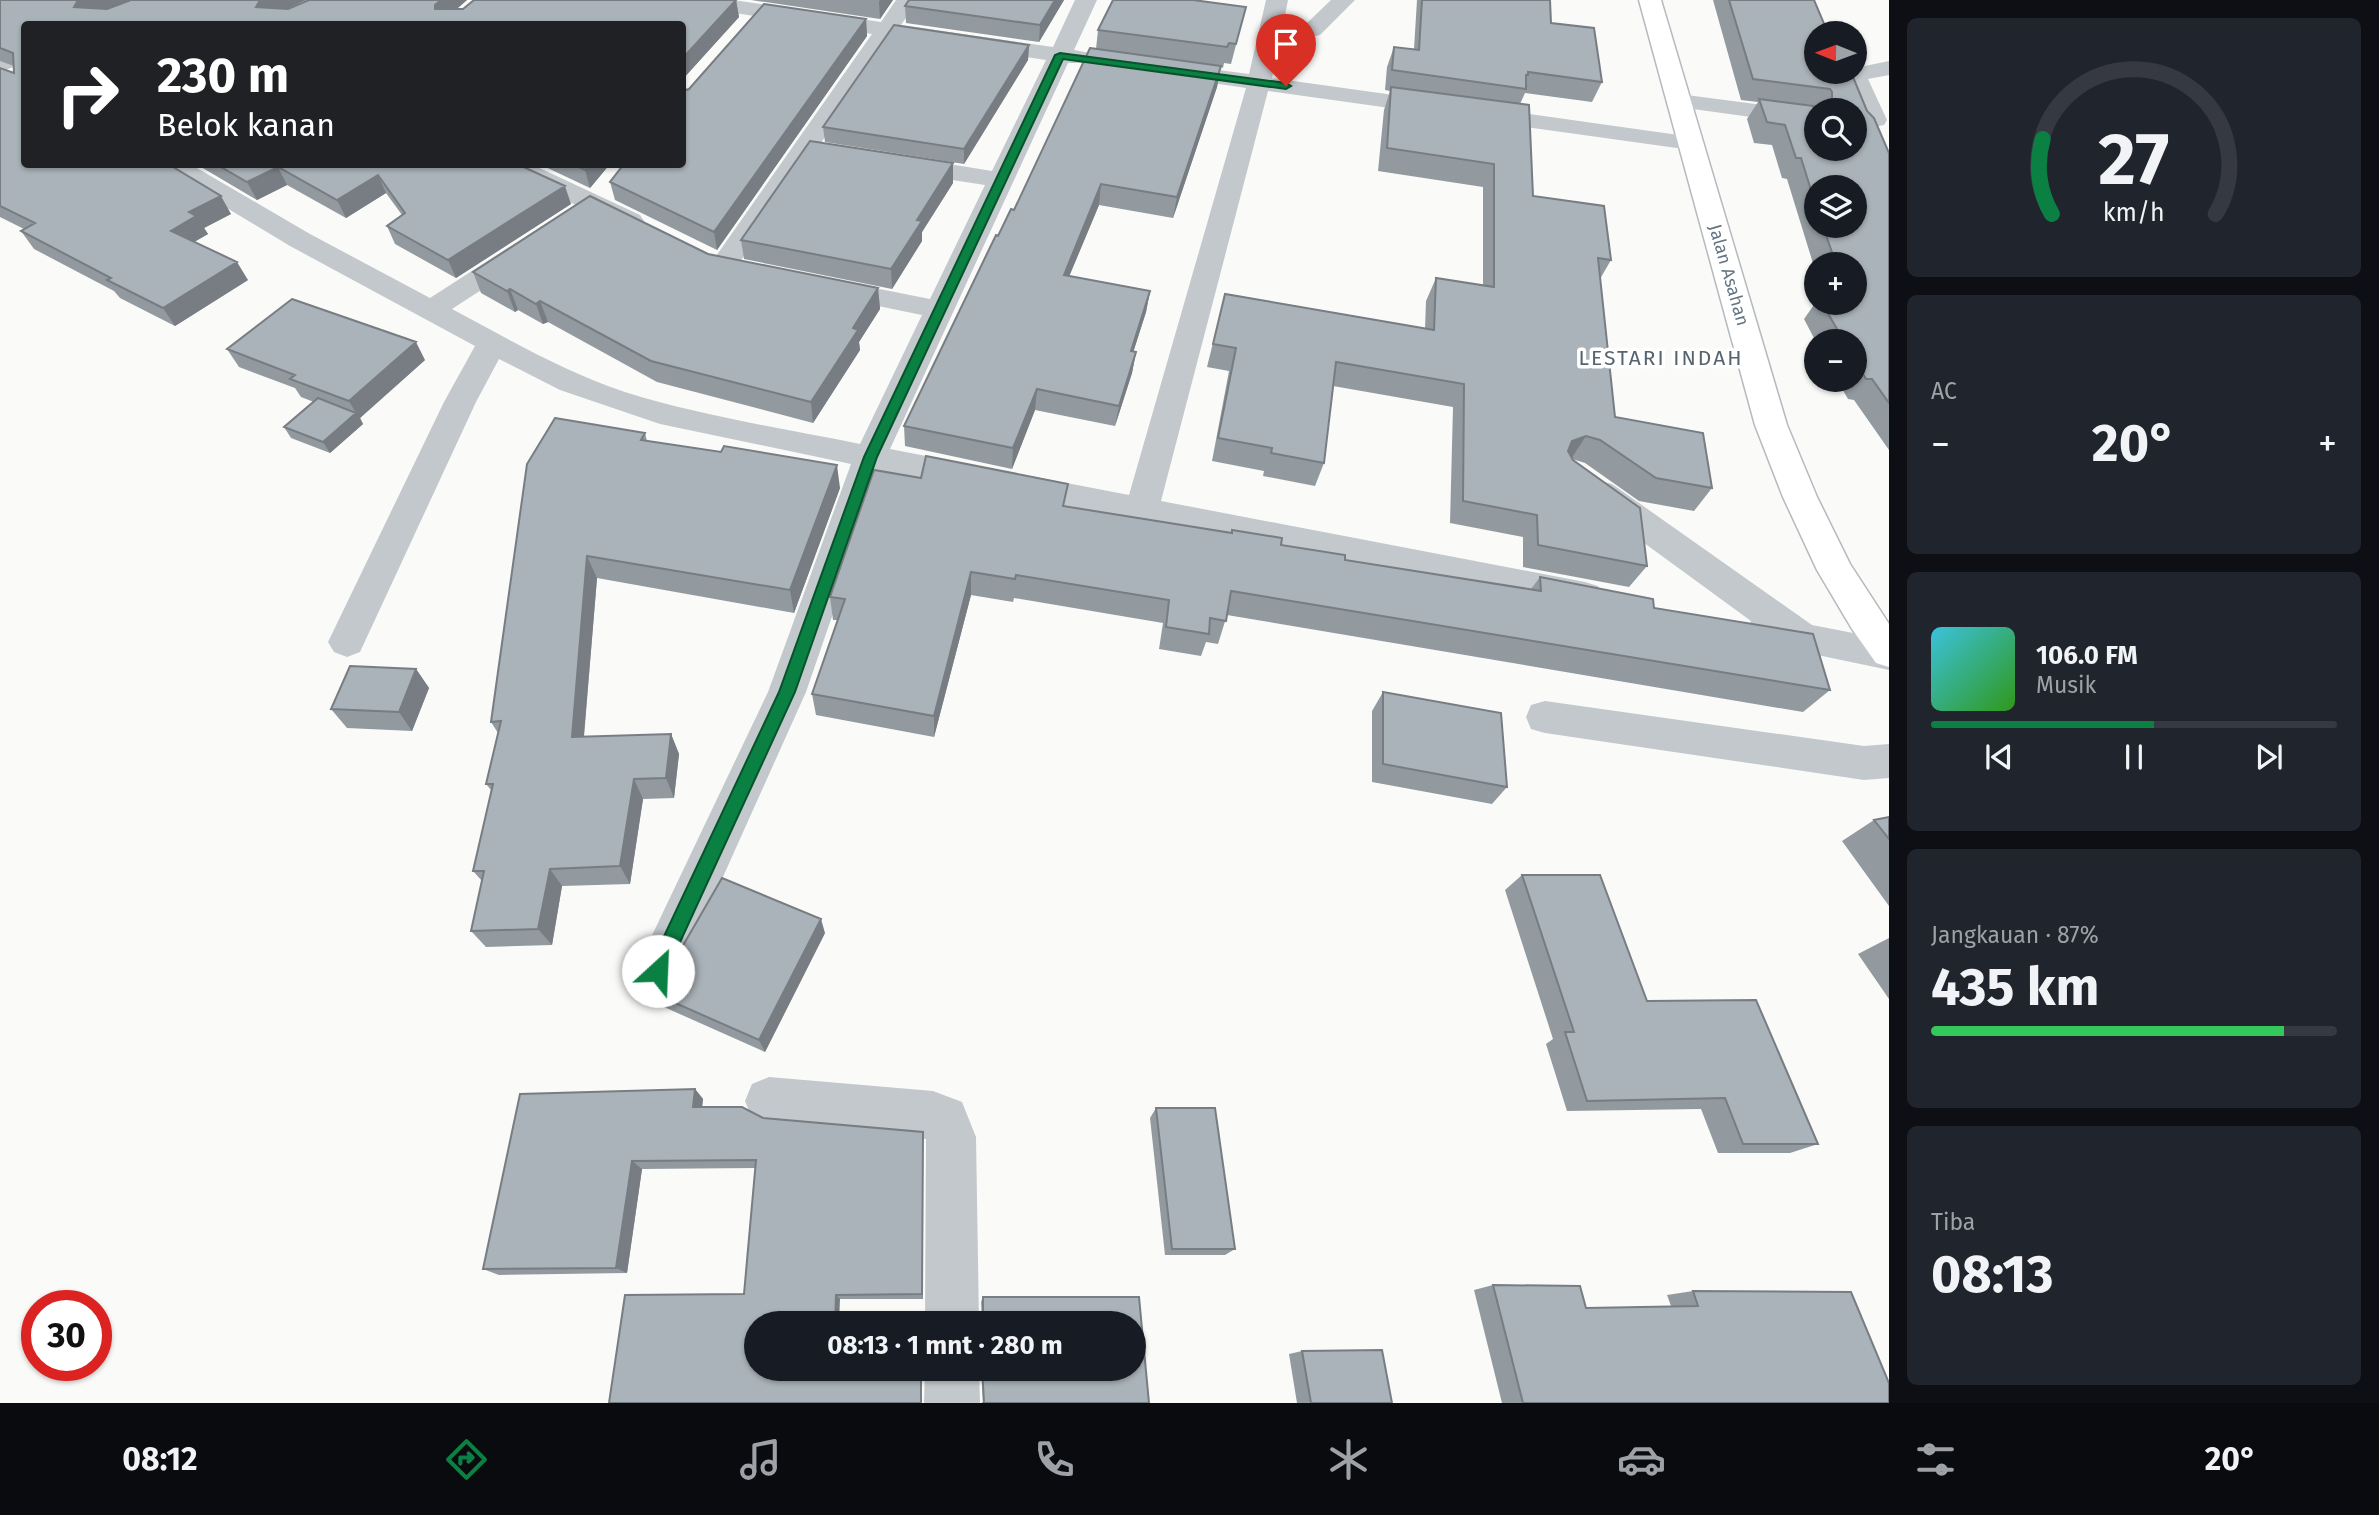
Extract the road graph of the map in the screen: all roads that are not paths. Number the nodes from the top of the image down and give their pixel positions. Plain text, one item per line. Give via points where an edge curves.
1 (689, 0) edge
2 (907, 0) edge
3 (1086, 0) edge
4 (1277, 0) edge
5 (1345, 0) edge
6 (1650, 0) edge
7 (760, 10) junction
8 (888, 29) junction
9 (743, 30) edge
10 (1269, 39) junction
11 (1060, 55) junction
12 (21, 56) edge
13 (1100, 61) edge
14 (1140, 66) edge
15 (0, 67) edge
16 (1889, 68) edge
17 (21, 80) edge
18 (1259, 82) junction
19 (1865, 98) edge
20 (1679, 101) junction
21 (1867, 103) edge
22 (1804, 117) edge
23 (1867, 122) edge
24 (1691, 144) junction
25 (804, 149) junction
26 (831, 153) edge
27 (870, 159) edge
28 (178, 168) edge
29 (522, 168) edge
30 (1001, 180) junction
31 (603, 193) junction
32 (572, 218) edge
33 (653, 232) edge
34 (537, 241) edge
35 (750, 272) edge
36 (805, 283) edge
37 (431, 310) junction
38 (941, 310) junction
39 (492, 343) junction
40 (870, 457) junction
41 (1572, 473) edge
42 (1142, 508) junction
43 (1614, 601) edge
44 (1722, 623) edge
45 (1803, 639) junction
46 (346, 642) dead end
47 (1889, 654) edge
48 (1545, 717) dead end
49 (1889, 761) edge
50 (658, 971) dead end
51 (769, 1101) dead end
52 (952, 1311) edge
53 (952, 1381) edge
54 (952, 1403) edge

1 - 7 street
2 - 8 street
3 - 11 street
4 - 10 street
5 - 10 street via 1312,30
6 - 20 main road, Jalan Asahan
7 - 8 street
7 - 9 street
8 - 11 street
8 - 25 street
10 - 18 street
11 - 13 street
11 - 30 street
12 - 15 street
14 - 18 street
15 - 17 street
16 - 19 street via 1854,75
18 - 24 street
18 - 42 street
20 - 22 street
20 - 24 main road, Jalan Asahan
21 - 23 street via 1875,120
24 - 47 main road, Jalan Asahan via 1771,425 1835,570
25 - 26 street
25 - 35 street via 712,260
27 - 30 street
28 - 37 street
29 - 31 street
30 - 38 street
31 - 32 street
31 - 33 street
34 - 37 street
36 - 38 street
37 - 39 street
38 - 40 street
39 - 40 street via 571,383 637,406
39 - 46 street
40 - 42 street
40 - 50 street via 787,692
41 - 45 street
42 - 43 street
44 - 45 street
45 - 47 street
48 - 49 street via 1864,763
51 - 52 street via 946,1119 951,1138
53 - 54 street

